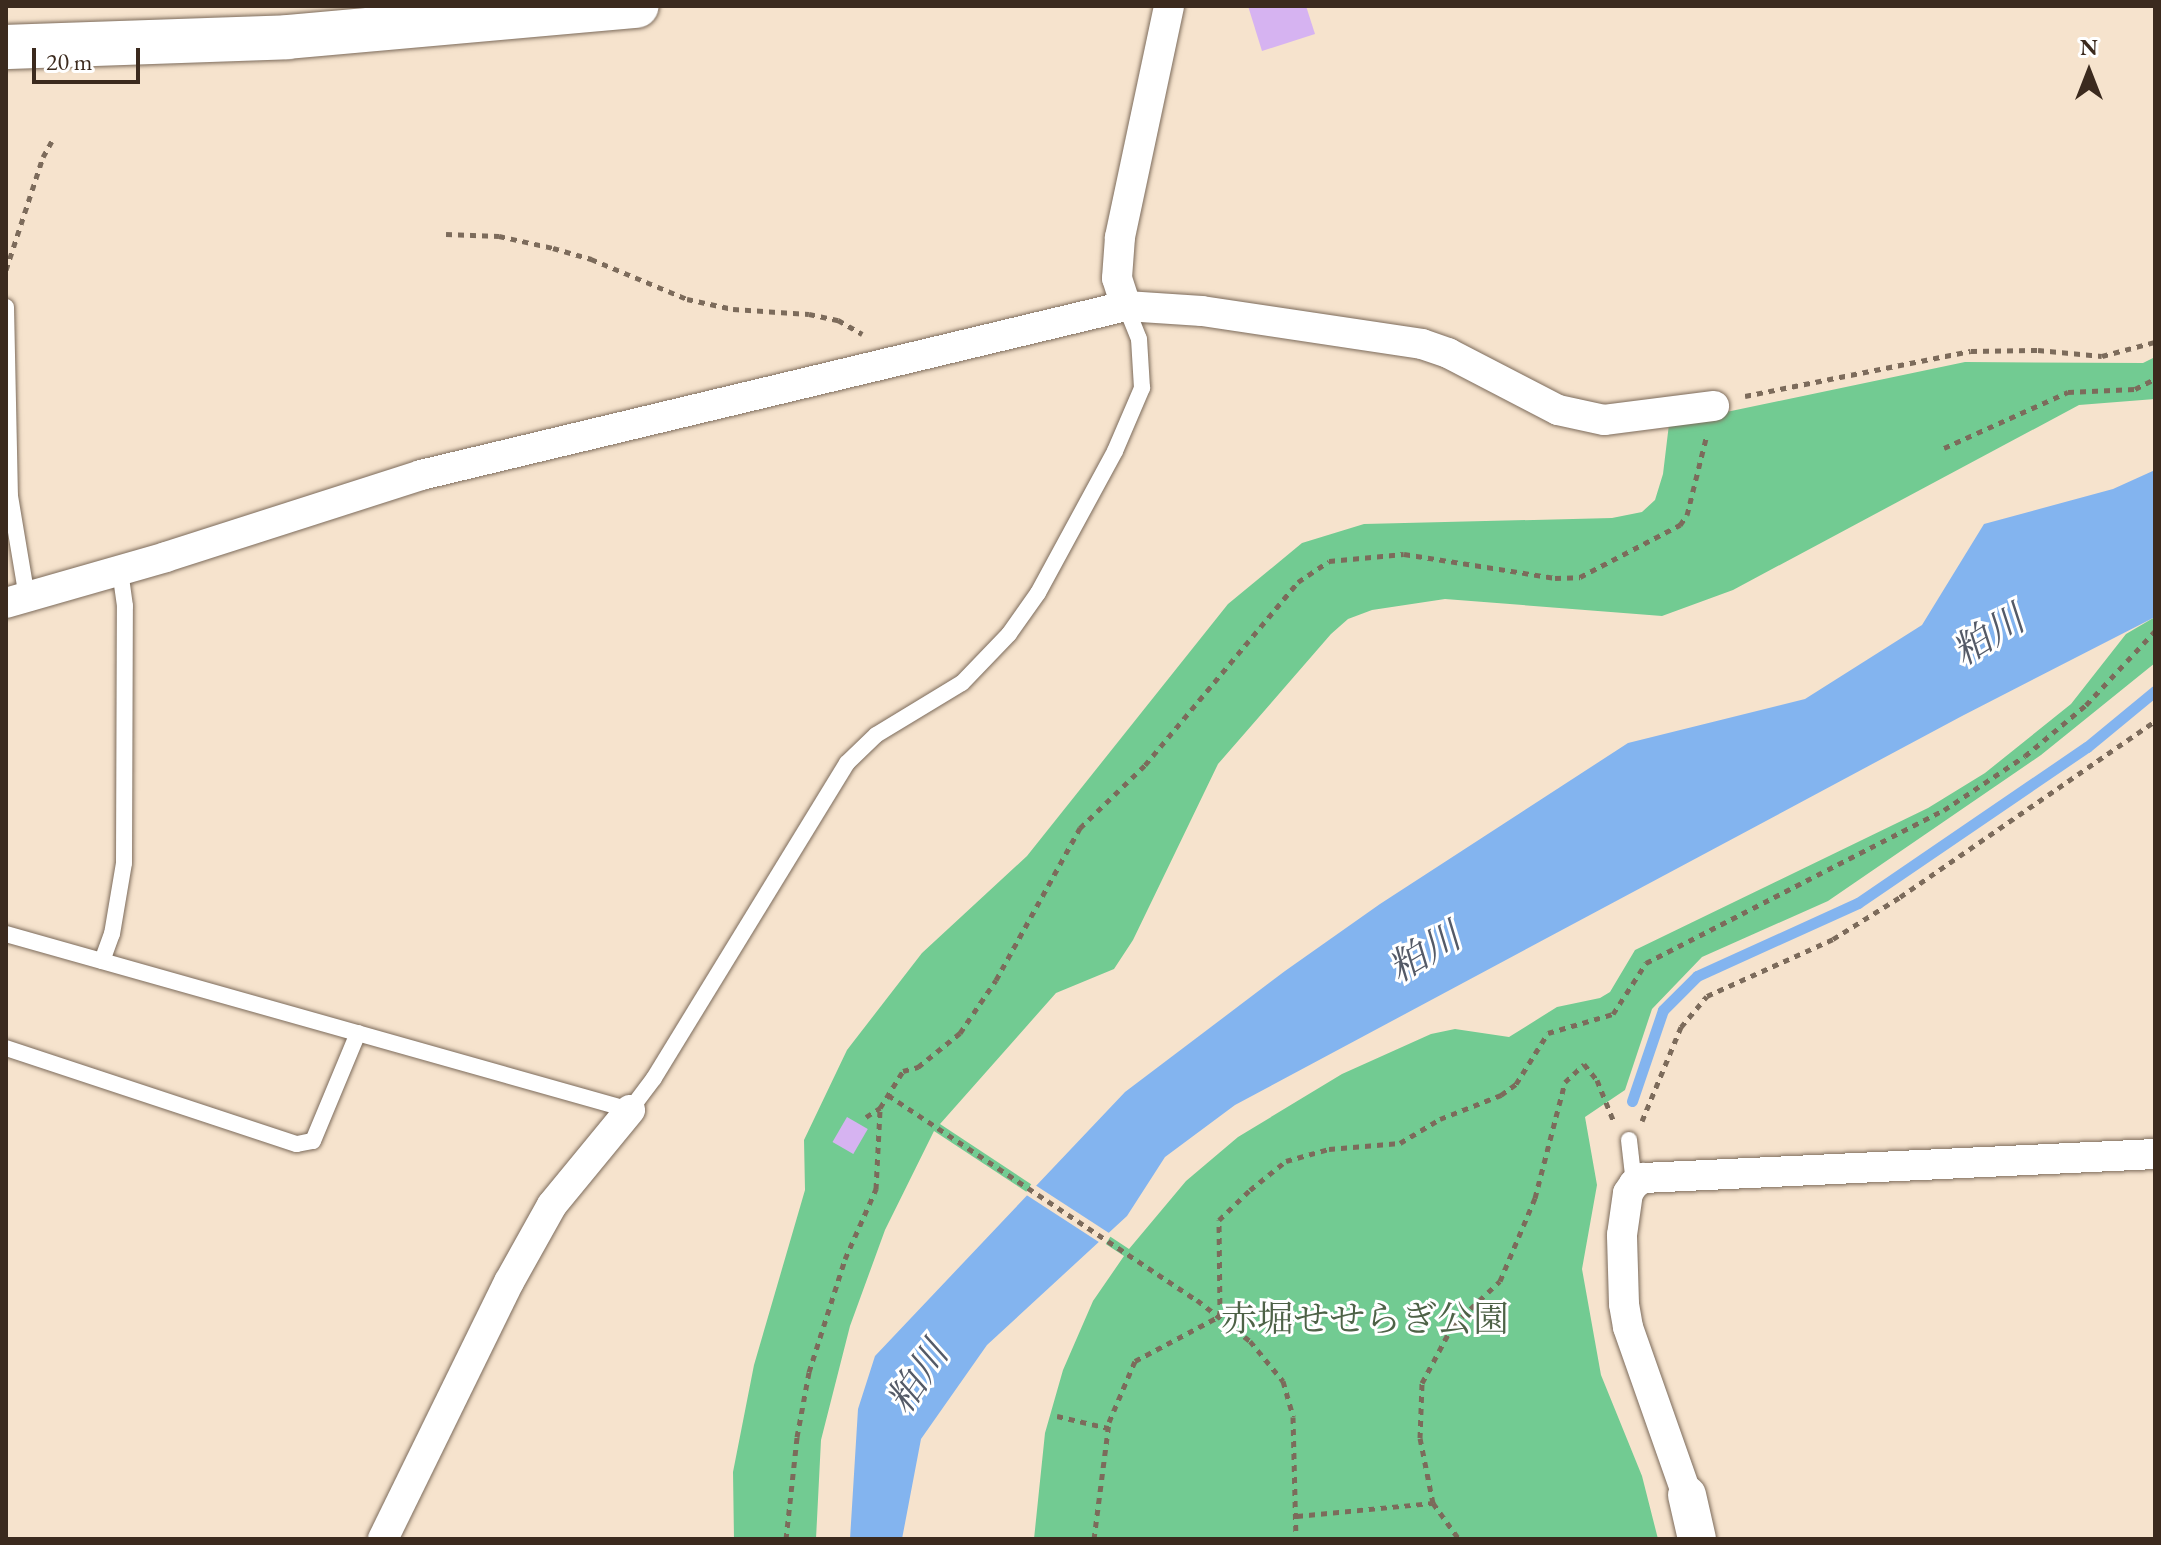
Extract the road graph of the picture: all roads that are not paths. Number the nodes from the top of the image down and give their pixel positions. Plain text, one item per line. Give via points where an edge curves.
1 (637, 6) edge
2 (1169, 6) edge
3 (6, 47) edge
4 (1126, 306) junction
5 (6, 307) edge
6 (1714, 406) road end
7 (120, 571) junction
8 (16, 600) edge
9 (6, 934) edge
10 (102, 961) junction
11 (358, 1033) junction
12 (6, 1048) edge
13 (630, 1110) junction
14 (1629, 1140) road end
15 (2155, 1154) edge
16 (1634, 1184) junction
17 (1687, 1495) joint
18 (383, 1539) edge
19 (1697, 1539) edge

1 - 3 highway via 288,37
2 - 4 street via 1120,237 1117,278
4 - 6 street via 1202,311 1422,344 1558,410 1604,420
4 - 7 street via 421,475
4 - 13 lane via 1139,339 1142,388 1115,451 1038,593 1009,634 962,683 876,735 847,763
5 - 8 lane
7 - 8 street
7 - 10 lane via 125,606 124,863
9 - 10 lane
10 - 11 lane
11 - 12 lane via 313,1141 297,1144
11 - 13 lane
13 - 18 street via 552,1205
14 - 16 lane
15 - 16 street via 1643,1178
16 - 17 street via 1622,1235 1624,1304
17 - 19 street

